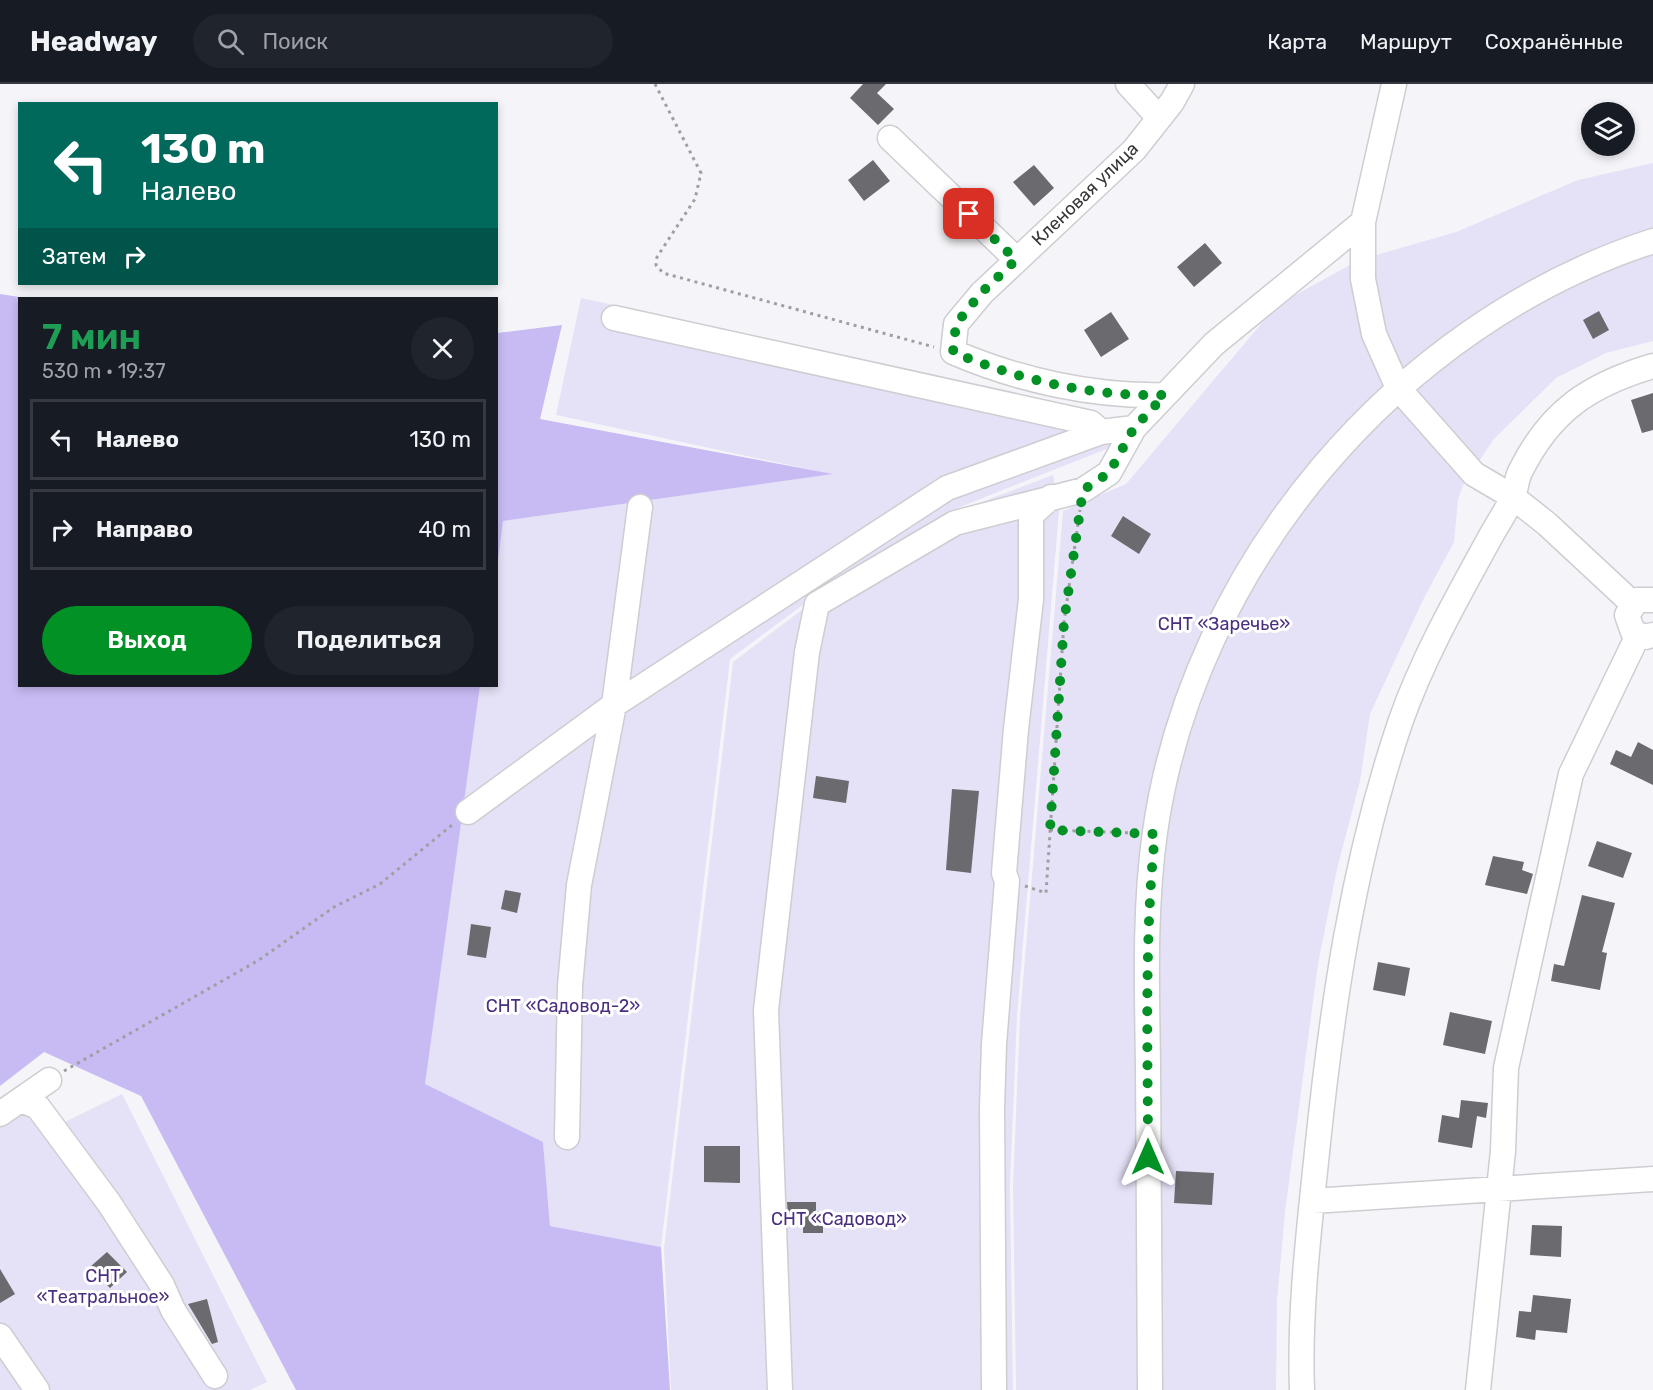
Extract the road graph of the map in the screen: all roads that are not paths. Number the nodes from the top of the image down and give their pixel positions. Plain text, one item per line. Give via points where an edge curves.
1 (1128, 84) edge
2 (1182, 84) edge
3 (1394, 84) edge
4 (1159, 118) junction
5 (890, 138) dead end
6 (1363, 222) junction
7 (1653, 241) edge
8 (1016, 260) junction
9 (614, 318) dead end
10 (1653, 366) edge
11 (1398, 388) junction
12 (1165, 395) junction
13 (1134, 428) junction
14 (1101, 432) junction
15 (1051, 497) junction
16 (1513, 497) junction
17 (640, 507) dead end
18 (1643, 602) edge
19 (1646, 635) edge
20 (614, 705) junction
21 (468, 812) road end
22 (49, 1080) road end
23 (21, 1100) junction
24 (0, 1114) edge
25 (567, 1137) dead end
26 (1653, 1179) edge
27 (1498, 1190) junction
28 (1312, 1201) junction
29 (0, 1336) edge
30 (215, 1376) dead end
31 (37, 1390) edge
32 (780, 1390) edge
33 (994, 1390) edge
34 (1150, 1390) edge
35 (1302, 1390) edge
36 (1478, 1390) edge

1 - 4 street
2 - 4 street, Кленовая улица
3 - 6 street
4 - 8 street, Кленовая улица via 1134,150
5 - 8 street
6 - 11 street via 1367,310
6 - 12 street via 1214,344
7 - 11 street via 1567,275 1492,317
8 - 12 street, Кленовая улица via 956,324 953,352 1036,380 1131,396
9 - 14 street via 1091,423
10 - 16 street via 1597,388 1561,411 1519,474
11 - 16 street via 1474,474
11 - 34 street via 1304,489 1254,563 1191,691 1163,785 1151,874
12 - 13 street
13 - 14 street
13 - 15 street via 1109,473 1083,490
14 - 20 street via 947,488
15 - 32 street via 955,523 817,604 807,652 766,1010
15 - 33 street via 1031,515 1031,598 1004,873 1007,881 992,1108
16 - 18 street
16 - 28 street via 1452,606 1401,721 1360,861 1340,970
17 - 20 street
18 - 19 street via 1627,621
19 - 27 street via 1571,774 1506,1068
20 - 21 street
20 - 25 street via 579,885 570,986
22 - 23 street
23 - 24 street
23 - 30 street via 38,1107 109,1203
26 - 27 street
27 - 28 street
27 - 36 street
28 - 35 street via 1300,1352
29 - 31 street

